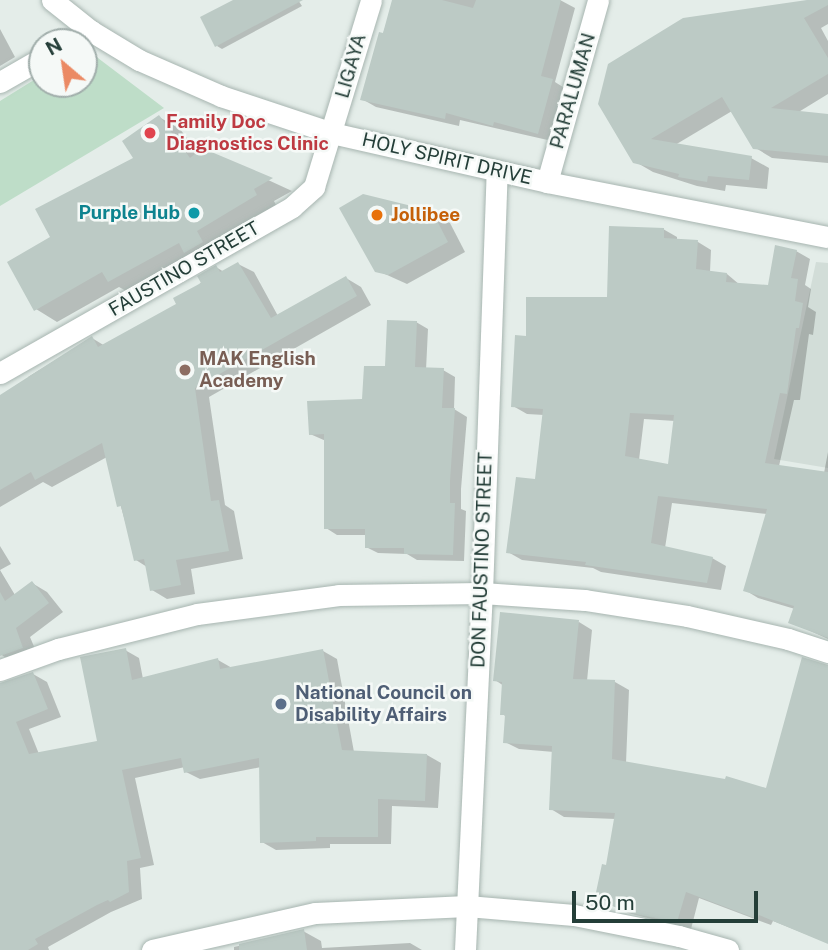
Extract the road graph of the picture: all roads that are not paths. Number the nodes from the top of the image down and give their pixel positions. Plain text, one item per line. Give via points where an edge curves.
1 (52, 0) edge
2 (370, 0) edge
3 (598, 0) edge
4 (87, 28) edge
5 (98, 35) edge
6 (28, 66) edge
7 (0, 82) edge
8 (332, 133) junction
9 (497, 171) junction
10 (547, 182) junction
11 (828, 237) edge
12 (0, 373) edge
13 (482, 593) junction
14 (828, 652) edge
15 (0, 670) edge
16 (467, 906) junction
17 (152, 950) edge
18 (465, 950) edge
19 (728, 950) edge

1 - 4 street, HOLY SPIRIT DRIVE
2 - 8 street, LIGAYA
3 - 10 street, PARALUMAN
5 - 8 street, HOLY SPIRIT DRIVE via 191,84
6 - 7 street
8 - 9 street, HOLY SPIRIT DRIVE
8 - 12 street, FAUSTINO STREET via 317,181 292,207
9 - 10 street, HOLY SPIRIT DRIVE
9 - 13 street, DON FAUSTINO STREET
10 - 11 street, HOLY SPIRIT DRIVE
13 - 14 street via 585,600 687,616
13 - 15 street via 339,596 197,614 58,649
13 - 16 street, DON FAUSTINO STREET
16 - 17 street via 315,913
16 - 18 street, DON FAUSTINO STREET
16 - 19 street via 574,915

